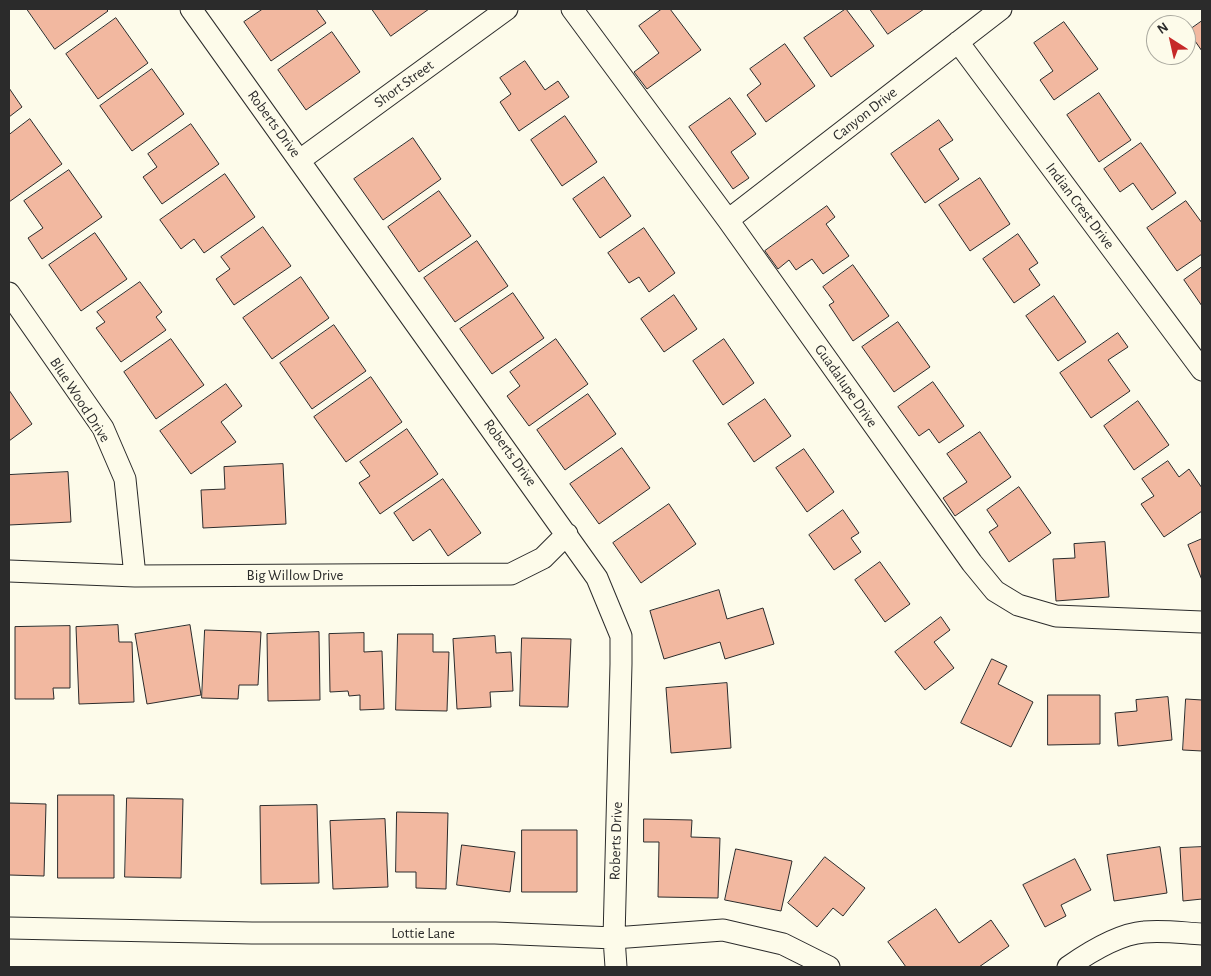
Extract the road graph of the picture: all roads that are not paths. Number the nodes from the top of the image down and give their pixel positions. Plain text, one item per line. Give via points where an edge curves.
1 (191, 9) edge
2 (508, 9) edge
3 (572, 9) edge
4 (1001, 9) edge
5 (958, 42) junction
6 (300, 160) junction
7 (728, 220) junction
8 (9, 293) edge
9 (1202, 370) edge
10 (568, 534) junction
11 (9, 571) edge
12 (134, 576) junction
13 (1202, 622) edge
14 (9, 928) edge
15 (1202, 934) edge
16 (614, 938) junction
17 (616, 967) edge
18 (829, 967) edge
19 (1068, 967) edge

1 - 6 street, Roberts Drive
2 - 6 street, Short Street
3 - 7 street, Guadalupe Drive
4 - 5 street, Canyon Drive
5 - 7 street, Canyon Drive
5 - 9 street, Indian Crest Drive
6 - 10 street, Roberts Drive
7 - 13 street, Guadalupe Drive via 995,591 1018,605 1056,616
8 - 12 street, Blue Wood Drive via 103,428 125,479
10 - 12 street, Big Willow Drive via 543,558 511,574
10 - 16 street, Roberts Drive via 597,578 621,636
11 - 12 street, Big Willow Drive
14 - 16 street, Lottie Lane via 495,933
15 - 19 street via 1143,932 1115,940
16 - 17 street, Roberts Drive
16 - 18 street, Lottie Lane via 723,930 783,944

